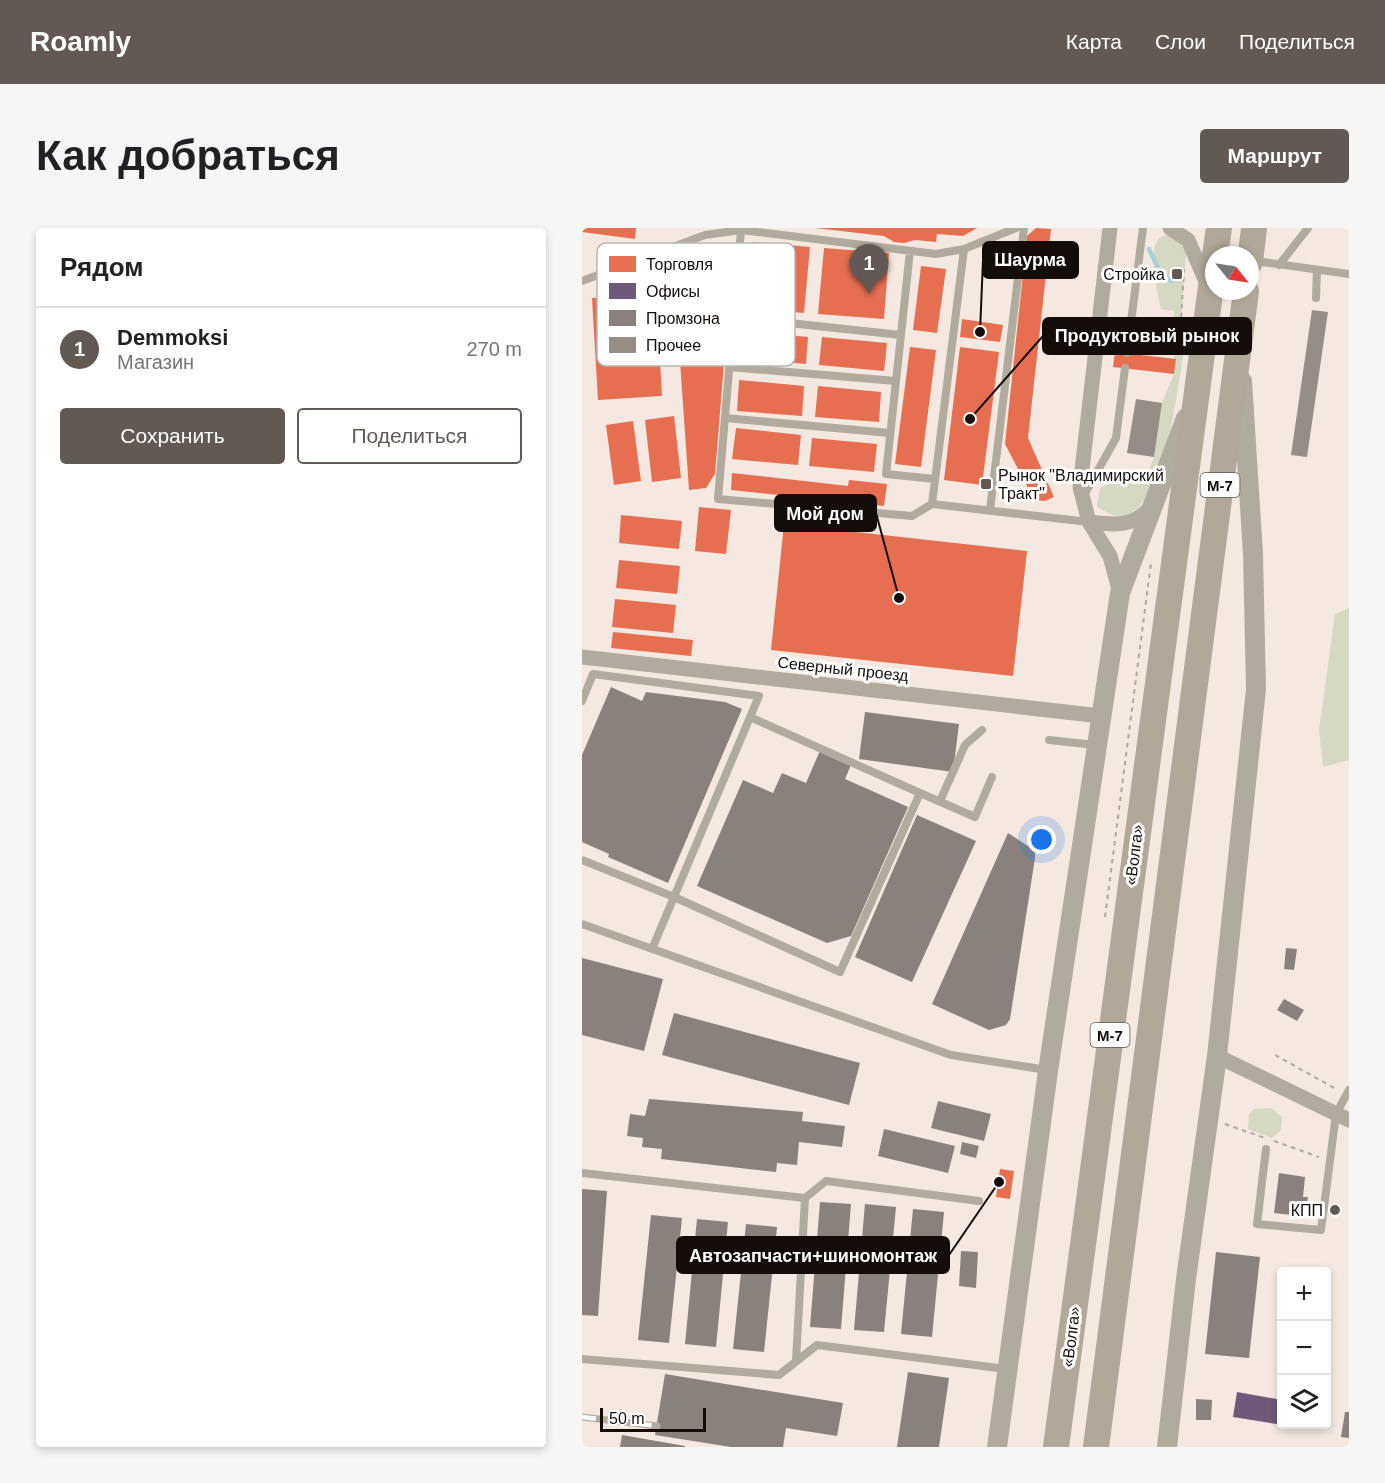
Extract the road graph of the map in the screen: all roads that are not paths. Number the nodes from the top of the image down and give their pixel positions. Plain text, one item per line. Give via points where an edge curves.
1 (1016, 228) edge
2 (1024, 228) edge
3 (1110, 228) edge
4 (1143, 228) edge
5 (1170, 228) edge
6 (1219, 228) edge
7 (1254, 228) edge
8 (1308, 228) edge
9 (741, 230) junction
10 (684, 243) edge
11 (740, 243) edge
12 (1216, 246) edge
13 (1252, 246) edge
14 (964, 249) junction
15 (910, 251) junction
16 (1259, 262) edge
17 (1278, 265) junction
18 (1317, 270) junction
19 (1349, 274) edge
20 (597, 275) edge
21 (1205, 280) edge
22 (582, 281) edge
23 (1316, 298) dead end
24 (1209, 300) edge
25 (1245, 300) edge
26 (795, 324) edge
27 (901, 335) junction
28 (1239, 339) junction
29 (1127, 353) dead end
30 (729, 367) joint
31 (1125, 368) dead end
32 (896, 381) junction
33 (1198, 383) junction
34 (725, 418) junction
35 (890, 433) junction
36 (935, 479) junction
37 (1082, 498) junction
38 (1155, 501) junction
39 (932, 504) junction
40 (990, 510) junction
41 (1089, 522) junction
42 (1120, 593) junction
43 (582, 657) edge
44 (582, 701) edge
45 (1101, 716) junction
46 (750, 717) junction
47 (982, 730) dead end
48 (1049, 740) dead end
49 (1096, 745) junction
50 (993, 777) dead end
51 (920, 793) junction
52 (940, 801) junction
53 (582, 860) edge
54 (674, 897) junction
55 (582, 924) edge
56 (652, 949) junction
57 (1217, 1056) junction
58 (1048, 1071) junction
59 (1348, 1093) edge
60 (1343, 1117) edge
61 (1266, 1149) dead end
62 (582, 1173) edge
63 (806, 1198) junction
64 (978, 1201) dead end
65 (582, 1359) edge
66 (796, 1361) junction
67 (1008, 1369) junction
68 (997, 1447) edge
69 (1056, 1447) edge
70 (1096, 1447) edge
71 (1167, 1447) edge

1 - 14 lane
2 - 40 lane
3 - 37 street via 1080,487
4 - 29 lane
5 - 21 street via 1188,240
6 - 12 highway
7 - 13 highway
8 - 17 lane
9 - 10 lane via 705,235
9 - 11 lane
9 - 15 lane
14 - 15 lane via 936,254
14 - 36 lane
15 - 27 lane
16 - 17 lane
17 - 18 lane
18 - 19 lane
18 - 23 lane
20 - 22 lane
24 - 33 highway, «Волга» / М-7
25 - 28 highway, М-7
26 - 27 lane
27 - 32 lane
28 - 57 street via 1253,554 1256,689
28 - 70 highway, М-7
30 - 32 lane
30 - 34 lane
31 - 37 lane via 1116,438
32 - 35 lane
33 - 38 street
33 - 69 highway, «Волга» / М-7
34 - 35 lane
34 - 39 lane via 718,499 912,516
35 - 36 lane via 886,474
36 - 39 lane
37 - 41 street
38 - 41 street via 1130,524
38 - 42 street
39 - 40 lane
40 - 41 lane
41 - 42 street via 1110,556
42 - 45 street
43 - 45 street, Северный проезд
44 - 46 lane via 593,674 759,696
45 - 49 street
46 - 51 lane
46 - 54 lane
47 - 52 lane via 965,745
48 - 49 lane
49 - 58 street
50 - 52 lane via 975,817
51 - 52 lane
51 - 54 lane via 840,972
53 - 54 lane
54 - 56 lane
55 - 56 lane
56 - 58 lane via 951,1055
57 - 60 street
57 - 71 street
58 - 67 street
59 - 60 lane
60 - 61 lane via 1322,1230 1257,1224
62 - 63 lane
63 - 64 lane via 826,1181
63 - 66 lane
65 - 66 lane via 779,1375
66 - 67 lane via 817,1344
67 - 68 street

